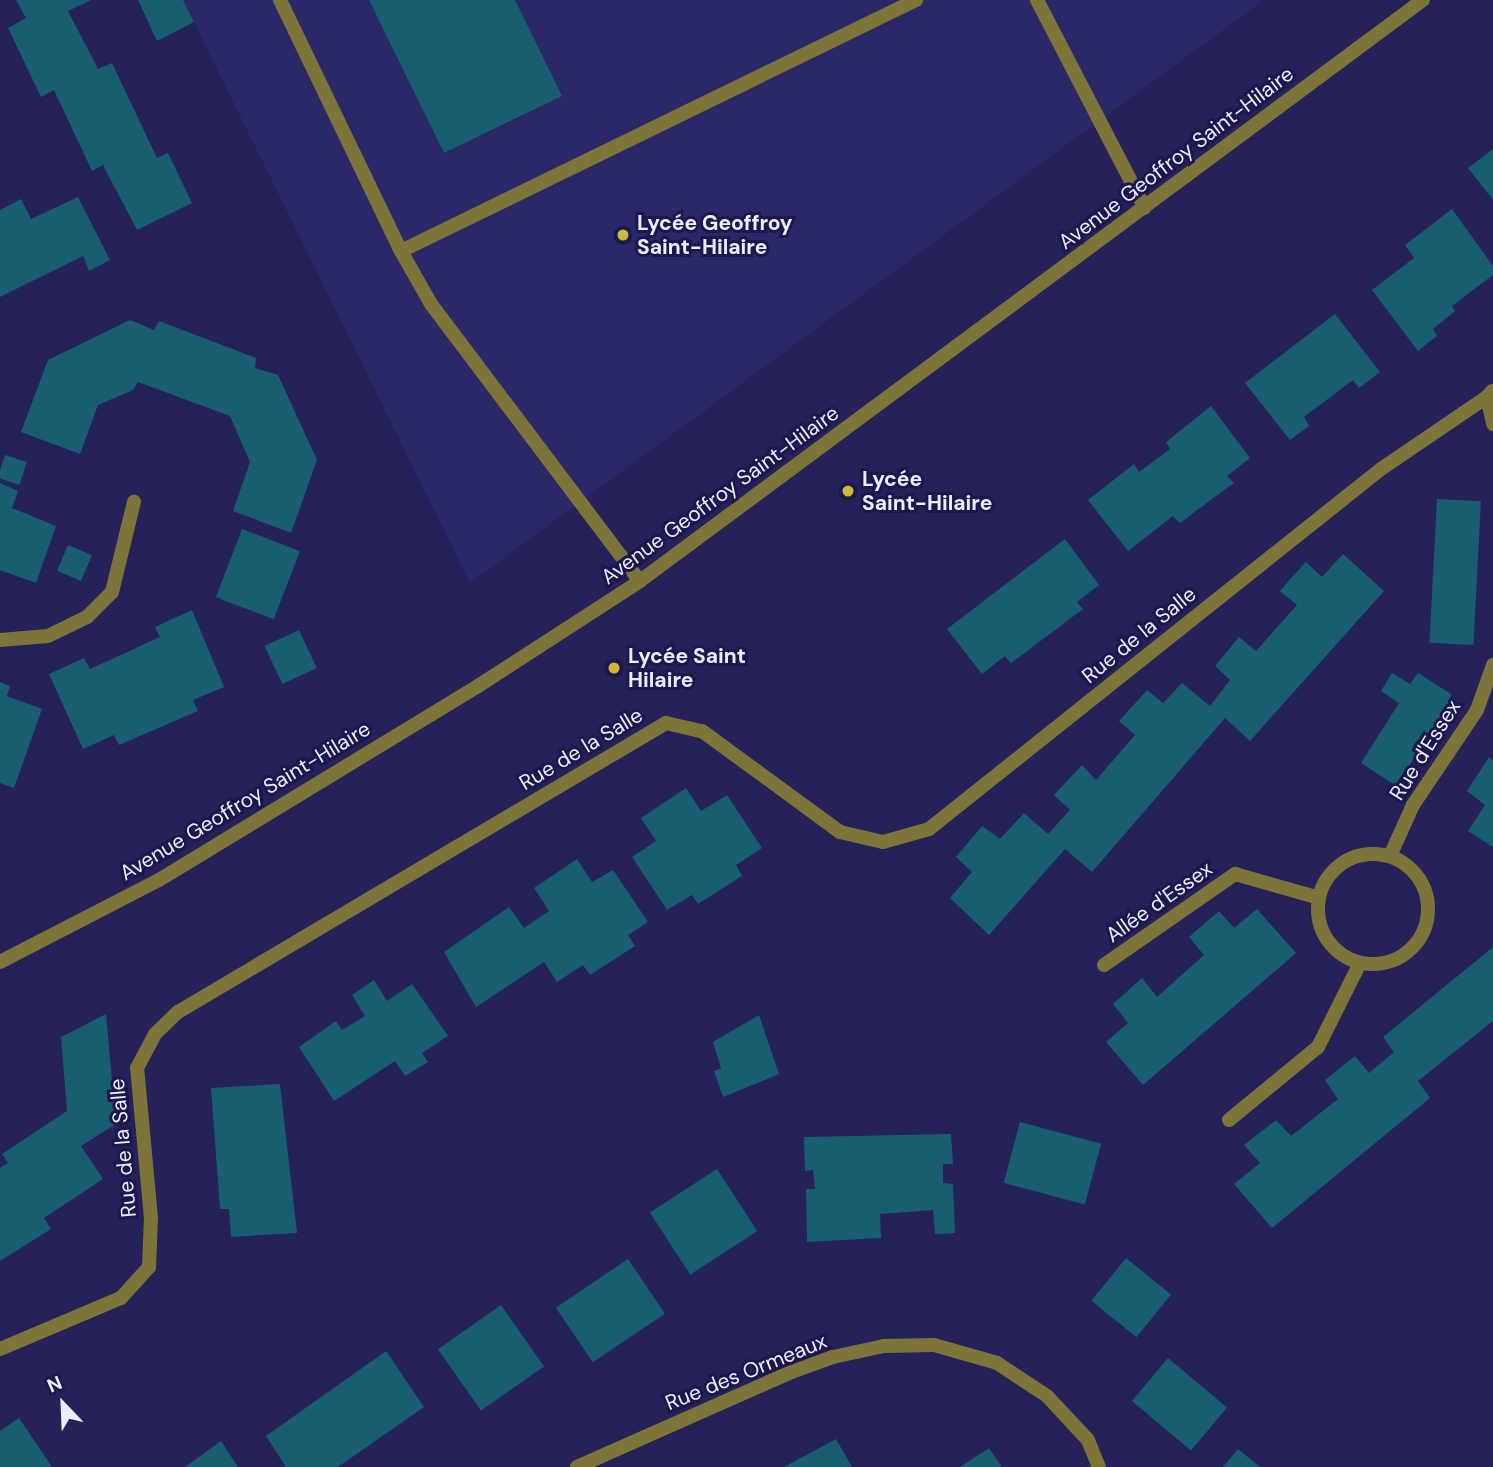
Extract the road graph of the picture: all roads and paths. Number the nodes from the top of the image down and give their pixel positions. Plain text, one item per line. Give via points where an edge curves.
1 (280, 0) edge
2 (916, 0) edge
3 (1037, 0) edge
4 (1423, 0) edge
5 (1145, 208) junction
6 (401, 251) junction
7 (1490, 393) edge
8 (1493, 424) edge
9 (134, 502) dead end
10 (640, 581) junction
11 (0, 640) edge
12 (1493, 665) edge
13 (1390, 856) junction
14 (1319, 898) junction
15 (0, 962) edge
16 (1360, 963) junction
17 (1104, 965) dead end
18 (1229, 1120) dead end
19 (0, 1349) edge
20 (577, 1467) edge
21 (1099, 1467) edge

1 - 6 street
2 - 6 street
3 - 5 street
4 - 5 street, Avenue Geoffroy Saint-Hilaire
5 - 10 street, Avenue Geoffroy Saint-Hilaire
6 - 10 street via 431,304
7 - 8 street
7 - 19 street, Rue de la Salle via 1381,469 929,829 883,842 839,832 702,731 666,723 178,1012 155,1034 137,1068 151,1218 149,1267 121,1298
9 - 11 street via 112,592 87,617 48,636
10 - 15 street, Avenue Geoffroy Saint-Hilaire via 478,686 159,880
12 - 13 street, Rue d'Essex via 1477,710 1413,805
13 - 14 street via 1371,853 1342,863 1326,879
13 - 16 street via 1408,865 1425,887 1429,906 1426,927 1417,944 1402,957 1380,965
14 - 16 street via 1321,929 1331,946
14 - 17 street, Allée d'Essex via 1235,874
16 - 18 street via 1318,1047
20 - 21 street, Rue des Ormeaux via 822,1361 884,1346 934,1345 997,1363 1047,1396 1088,1440

